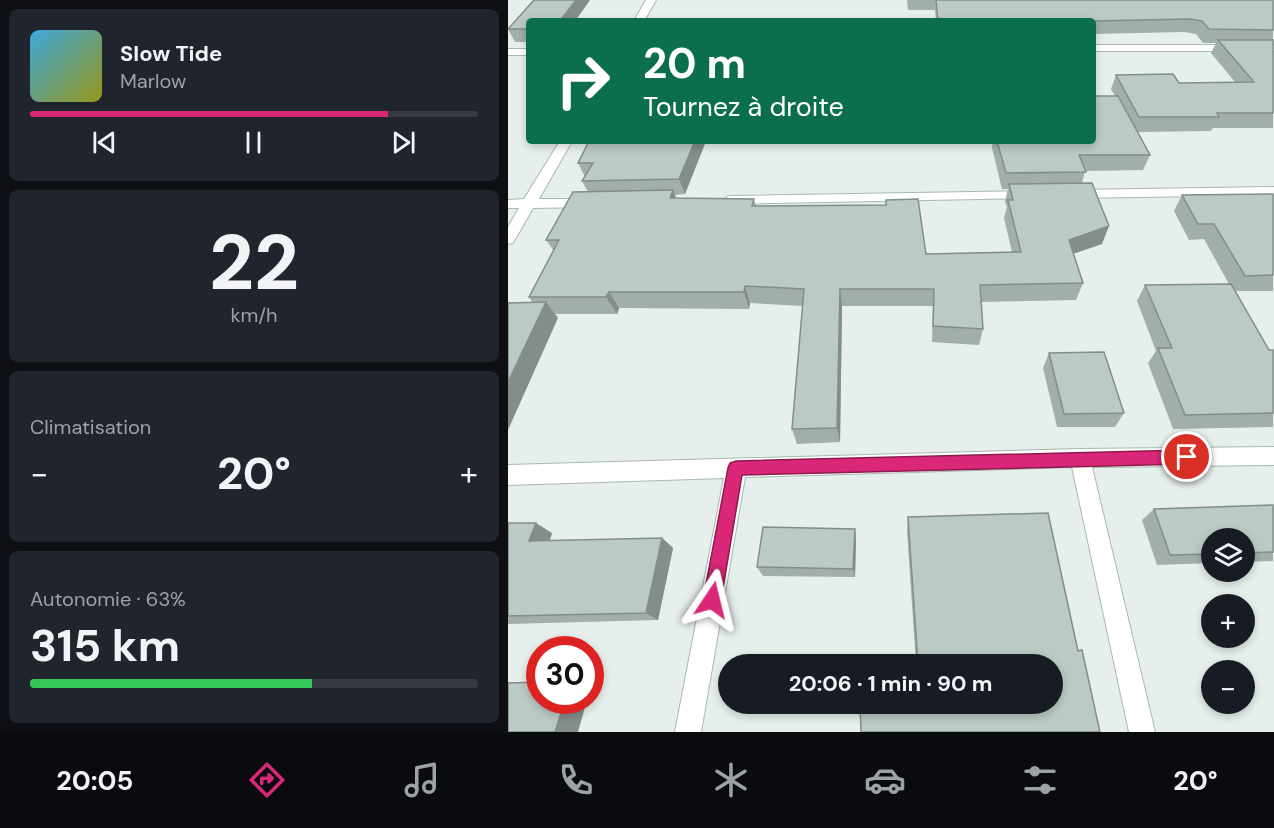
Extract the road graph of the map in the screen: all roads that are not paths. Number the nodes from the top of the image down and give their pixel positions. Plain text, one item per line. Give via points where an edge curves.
1 (652, 0) edge
2 (641, 18) edge
3 (1096, 48) edge
4 (1273, 48) edge
5 (508, 52) edge
6 (526, 52) edge
7 (564, 144) edge
8 (1273, 191) edge
9 (718, 201) edge
10 (611, 202) edge
11 (508, 204) edge
12 (529, 204) junction
13 (508, 239) edge
14 (1273, 456) edge
15 (1080, 458) junction
16 (736, 468) junction
17 (508, 475) edge
18 (688, 732) edge
19 (1142, 732) edge

1 - 2 street
3 - 4 street
5 - 6 street
7 - 12 street
8 - 9 street
10 - 12 street
11 - 12 street
12 - 13 street
14 - 15 street
15 - 16 street
15 - 19 street
16 - 17 street
16 - 18 street

